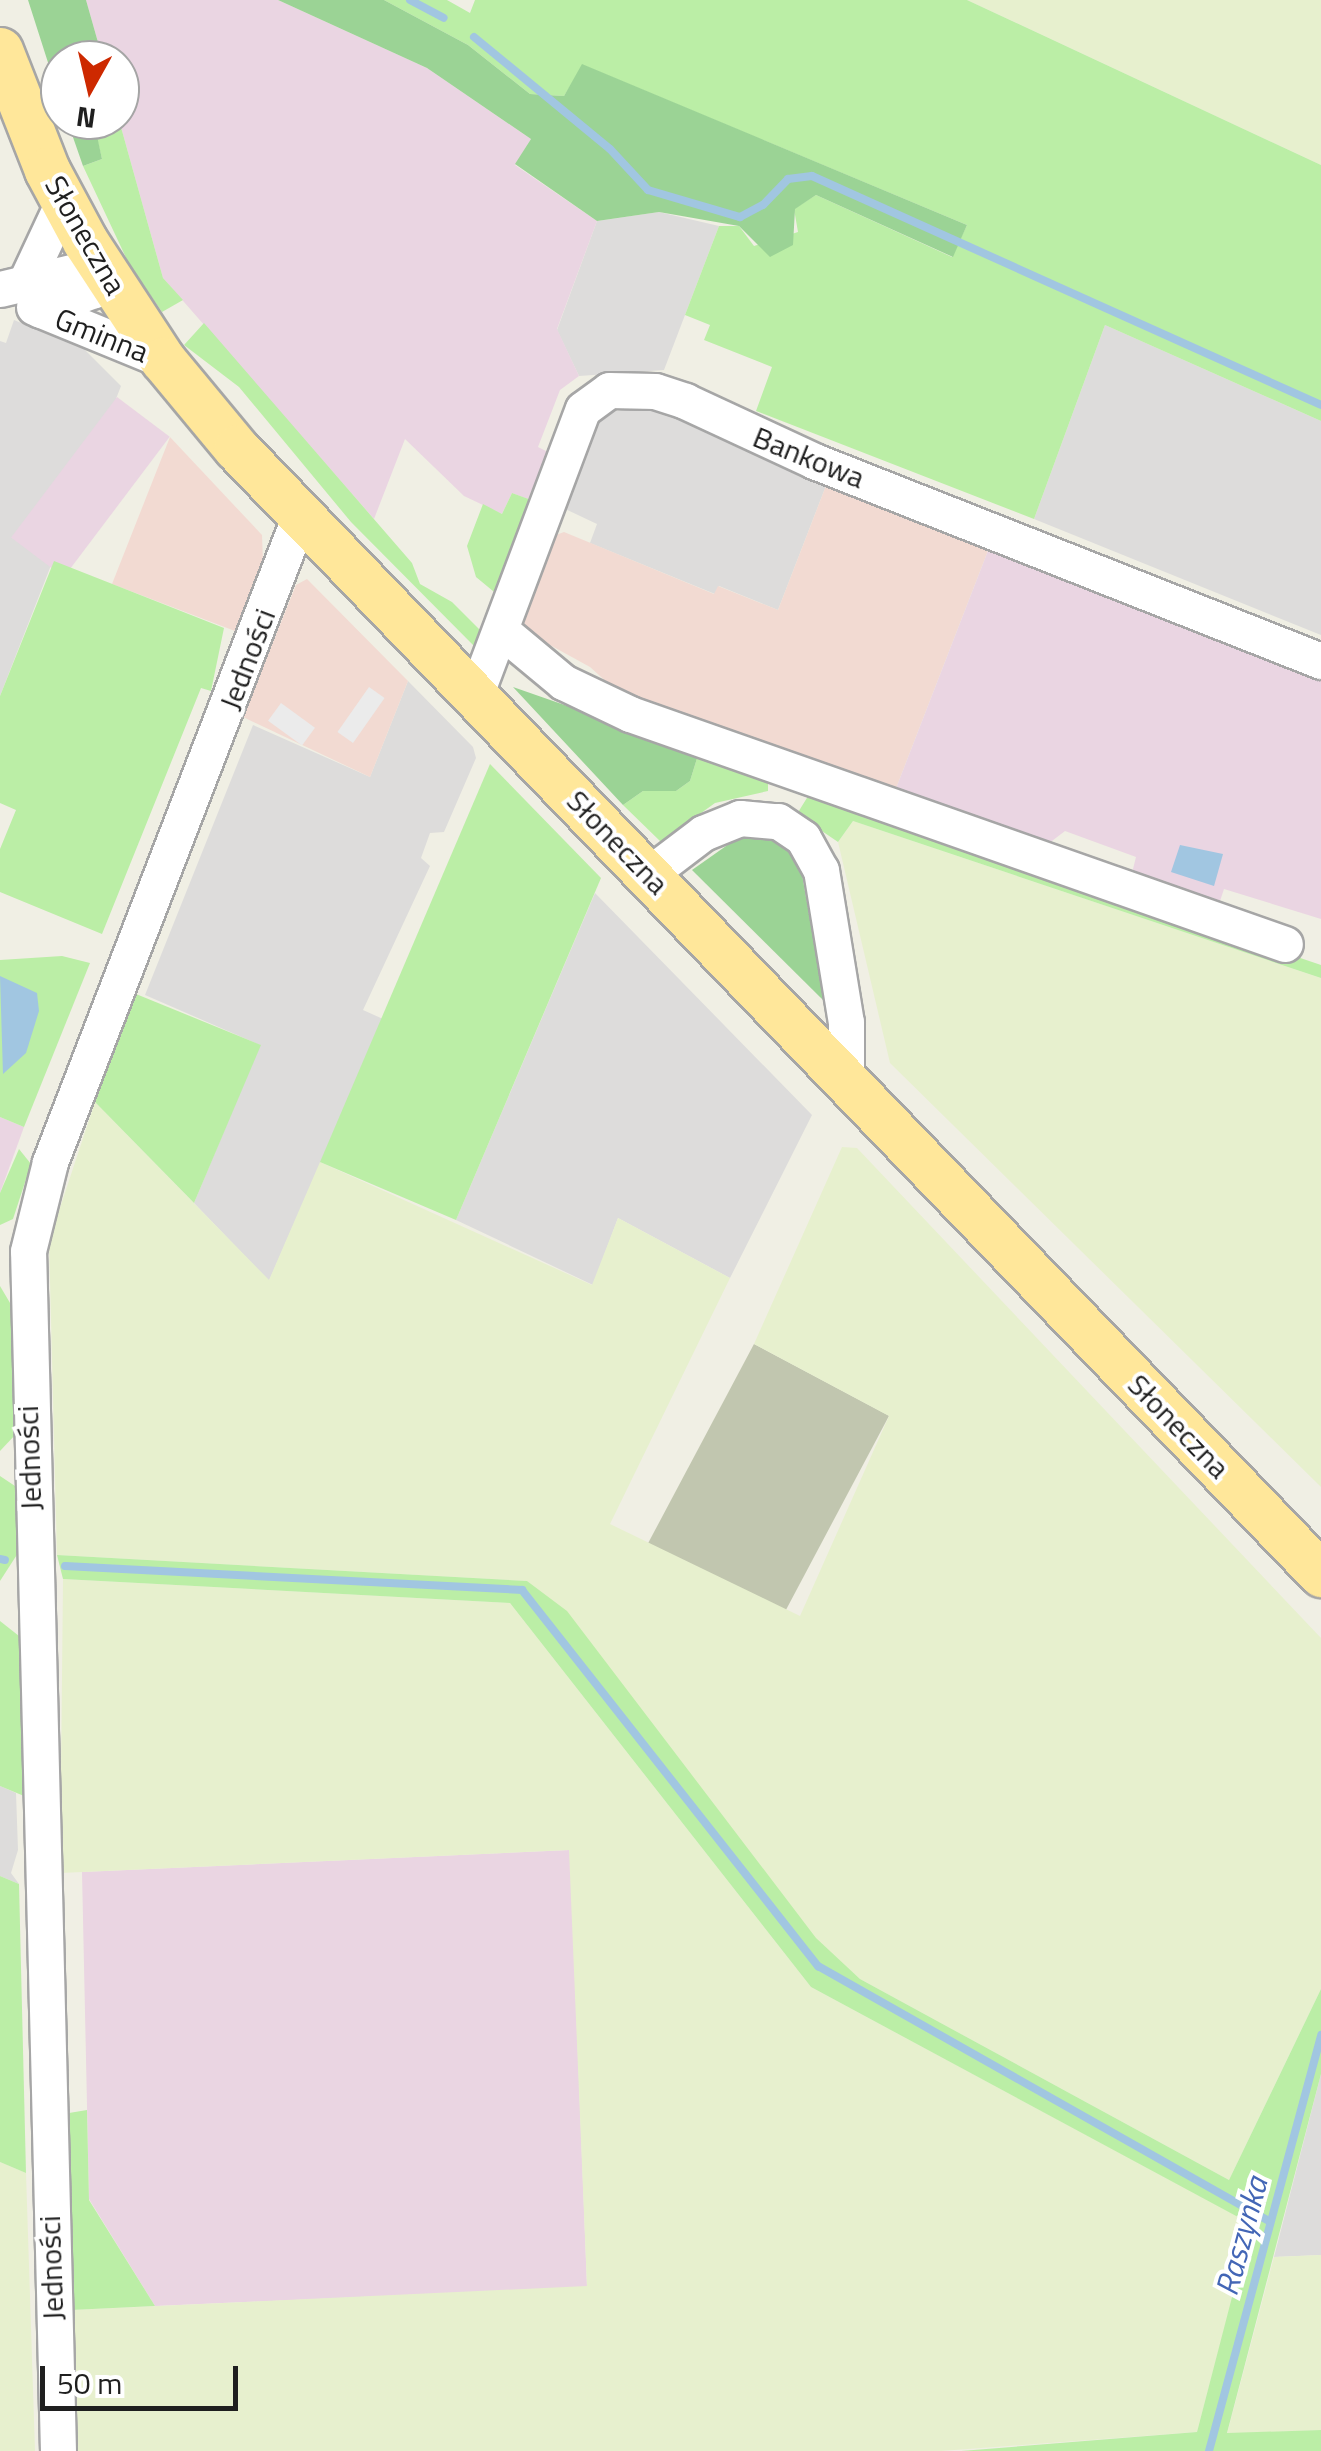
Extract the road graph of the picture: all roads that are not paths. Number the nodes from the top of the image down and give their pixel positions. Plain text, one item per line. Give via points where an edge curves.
1 (0, 50) edge
2 (63, 202) junction
3 (106, 275) junction
4 (16, 294) edge
5 (163, 360) junction
6 (300, 515) junction
7 (503, 632) junction
8 (1321, 661) edge
9 (476, 693) junction
10 (792, 772) junction
11 (778, 821) junction
12 (648, 874) junction
13 (1285, 944) dead end
14 (846, 1078) junction
15 (14, 1246) edge
16 (1321, 1574) edge
17 (58, 2451) edge

1 - 2 main road, Słoneczna
2 - 3 main road, Słoneczna
2 - 4 street, Gminna
3 - 4 street, Gminna via 94,290
3 - 5 main road, Słoneczna
4 - 5 street, Gminna
5 - 6 main road, Słoneczna
6 - 9 main road, Słoneczna
6 - 15 street, Jedności
7 - 8 street, Bankowa via 583,409 594,394 637,390 686,401 814,460
7 - 9 street, Bankowa
7 - 10 street via 563,682
9 - 12 main road, Słoneczna
10 - 11 street
10 - 13 street
11 - 12 street via 740,818 703,833
11 - 14 street via 804,838 821,870 846,1022
12 - 14 main road, Słoneczna
14 - 16 main road, Słoneczna
15 - 17 street, Jedności

